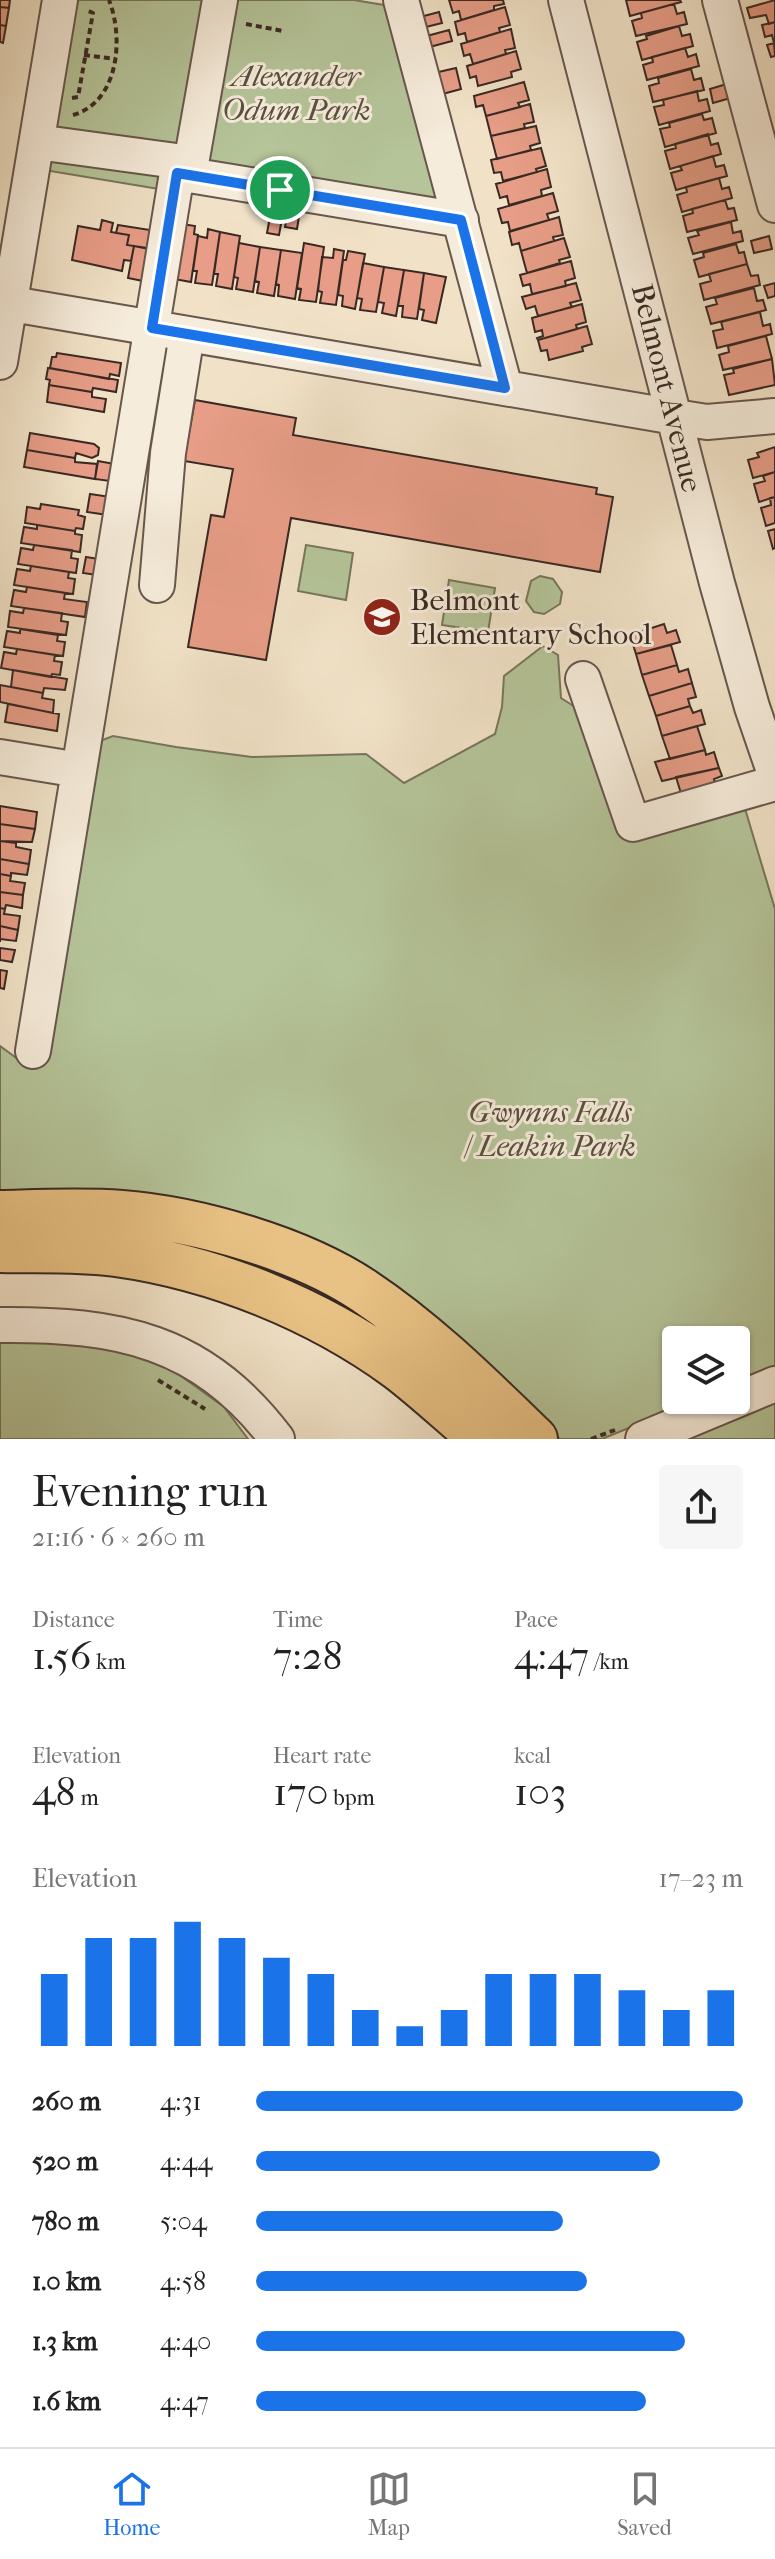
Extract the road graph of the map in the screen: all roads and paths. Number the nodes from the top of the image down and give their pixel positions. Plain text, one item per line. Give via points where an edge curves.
1 (109, 0) edge
2 (220, 0) edge
3 (566, 0) edge
4 (720, 0) edge
5 (398, 1) edge
6 (69, 3) edge
7 (92, 56) dead end
8 (116, 59) junction
9 (61, 100) dead end
10 (67, 116) dead end
11 (37, 142) junction
12 (190, 169) junction
13 (775, 205) edge
14 (461, 220) junction
15 (5, 303) edge
16 (152, 328) junction
17 (187, 334) junction
18 (0, 362) edge
19 (505, 388) junction
20 (775, 416) edge
21 (675, 417) junction
22 (157, 585) dead end
23 (583, 679) dead end
24 (0, 757) edge
25 (79, 770) junction
26 (775, 774) edge
27 (775, 783) edge
28 (33, 1051) dead end
29 (0, 1213) edge
30 (0, 1250) edge
31 (0, 1325) edge
32 (149, 1376) dead end
33 (775, 1384) edge
34 (215, 1415) dead end
35 (512, 1434) edge
36 (277, 1439) edge
37 (643, 1439) edge

1 - 8 path
2 - 12 street
3 - 21 street, Belmont Avenue
4 - 13 street
5 - 14 street
6 - 9 path via 93,13 78,97
6 - 11 street
7 - 8 path
8 - 10 path via 98,98 86,111
11 - 12 street
11 - 15 street
12 - 14 street
12 - 16 street via 177,173
14 - 19 street
15 - 16 street
15 - 18 street
16 - 17 street
16 - 25 street
17 - 19 street
17 - 22 street via 168,453
19 - 21 street
20 - 21 street via 707,422
21 - 26 street, Belmont Avenue via 717,583
23 - 27 street via 633,824
24 - 25 street
25 - 28 street
29 - 35 main road via 123,1213 244,1238 305,1260 363,1290 423,1335
30 - 35 main road via 116,1254 229,1281 339,1331
31 - 36 street via 109,1331 149,1341 215,1375 251,1406
32 - 34 path
33 - 37 street

